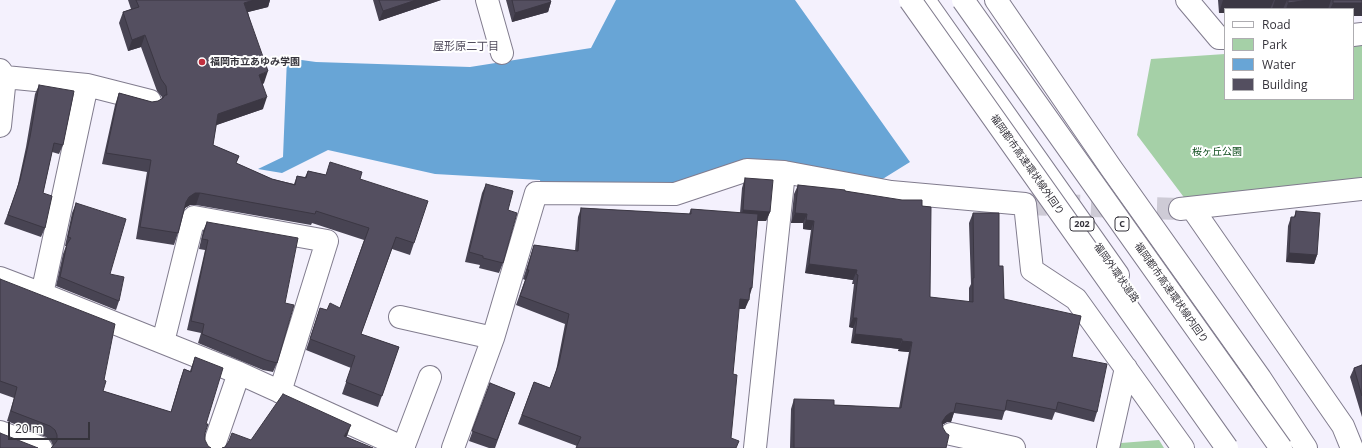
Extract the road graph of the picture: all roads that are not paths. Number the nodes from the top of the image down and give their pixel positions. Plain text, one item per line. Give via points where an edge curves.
1 (487, 0) edge
2 (910, 0) edge
3 (924, 0) edge
4 (963, 0) edge
5 (996, 0) edge
6 (1187, 0) edge
7 (1224, 38) edge
8 (502, 53) dead end
9 (3, 74) edge
10 (87, 85) junction
11 (150, 101) edge
12 (0, 126) edge
13 (784, 172) junction
14 (1362, 188) edge
15 (0, 278) edge
16 (42, 294) junction
17 (400, 317) dead end
18 (493, 338) junction
19 (163, 342) junction
20 (1126, 368) junction
21 (239, 373) junction
22 (430, 377) dead end
23 (280, 392) junction
24 (951, 434) dead end
25 (11, 440) edge
26 (41, 448) edge
27 (213, 448) edge
28 (403, 448) edge
29 (453, 448) edge
30 (755, 448) edge
31 (1014, 448) edge
32 (1108, 448) edge
33 (1183, 448) edge
34 (1227, 448) edge
35 (1238, 448) edge
36 (1281, 448) edge
37 (1306, 448) edge
38 (1352, 448) edge

1 - 8 main road
2 - 34 main road, 福岡都市高速環状線外回り, bridge
3 - 35 main road, 福岡外環状道路 / 202
4 - 36 main road, 福岡都市高速環状線内回り / C, bridge
5 - 37 main road via 1260,378
6 - 7 main road via 1219,38
9 - 10 main road
9 - 12 main road
10 - 11 main road
10 - 16 main road
13 - 18 main road via 747,170 675,194 536,193
13 - 20 main road via 890,192 1025,204 1032,270 1076,299
13 - 30 main road
14 - 38 main road via 1186,209 1343,426
15 - 16 main road
16 - 19 main road
17 - 18 main road
18 - 29 main road
19 - 21 main road
19 - 23 main road via 194,217 327,242
20 - 32 main road
20 - 33 main road
21 - 23 main road
21 - 27 main road
22 - 28 main road
23 - 28 main road
24 - 31 main road
25 - 26 main road

